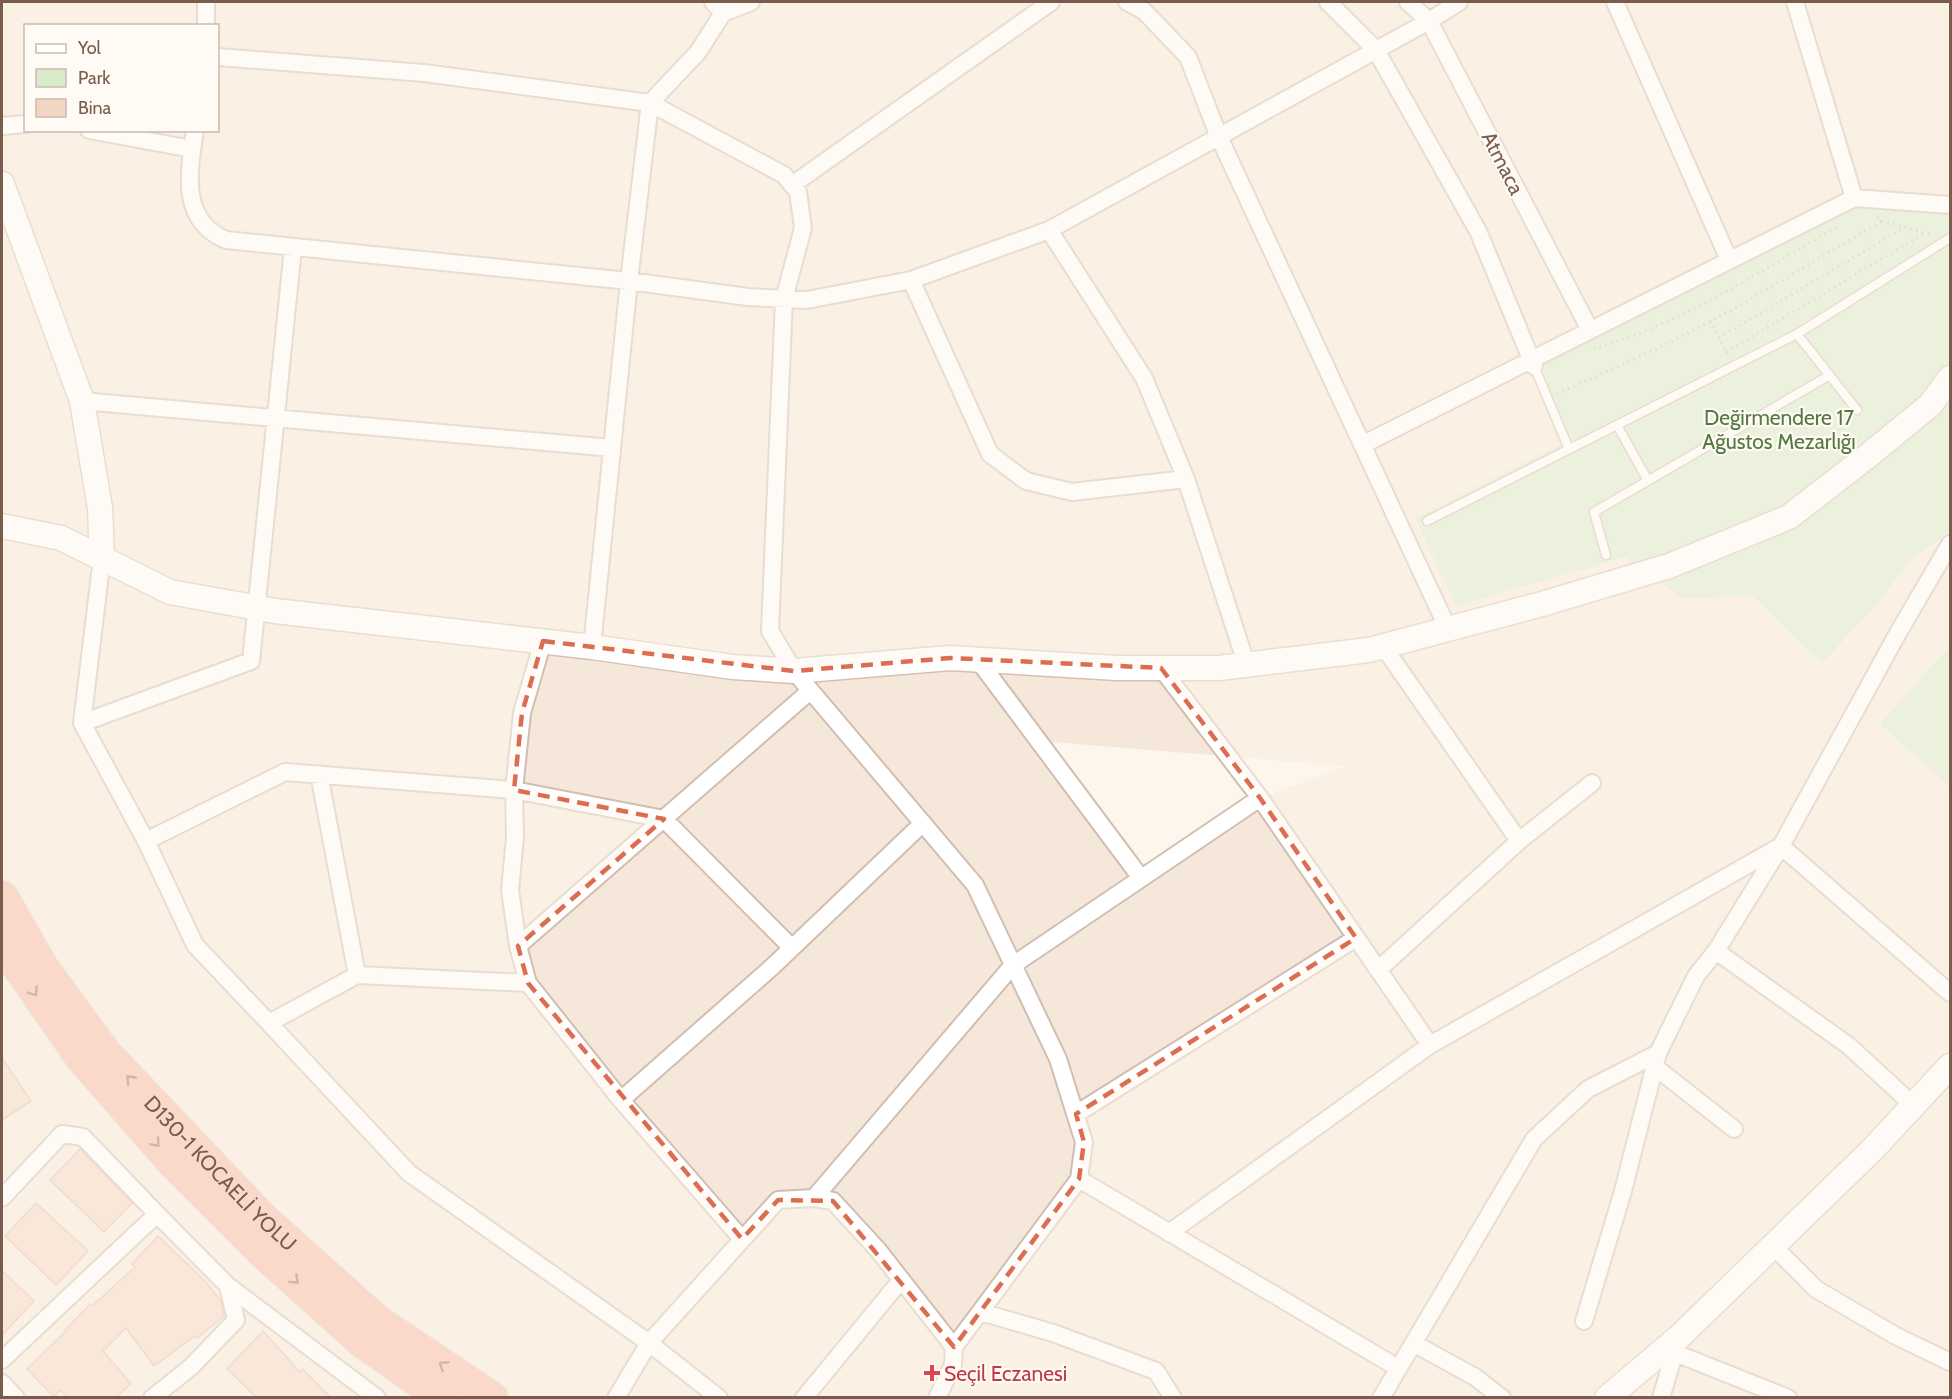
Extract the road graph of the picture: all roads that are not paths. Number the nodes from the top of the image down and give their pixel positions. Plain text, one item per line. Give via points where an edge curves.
1 (206, 2) edge
2 (751, 2) edge
3 (1051, 2) edge
4 (1127, 2) edge
5 (1328, 2) edge
6 (1408, 2) edge
7 (1459, 2) edge
8 (1615, 2) edge
9 (1795, 2) edge
10 (718, 7) edge
11 (1430, 21) junction
12 (206, 24) edge
13 (1376, 50) junction
14 (219, 57) edge
15 (650, 103) junction
16 (24, 124) edge
17 (2, 126) edge
18 (100, 132) edge
19 (195, 132) edge
20 (1219, 137) junction
21 (192, 149) junction
22 (2, 184) edge
23 (792, 185) junction
24 (1854, 198) junction
25 (1950, 205) edge
26 (1049, 230) junction
27 (1948, 239) edge
28 (293, 248) junction
29 (1729, 260) junction
30 (911, 280) junction
31 (629, 281) junction
32 (784, 299) junction
33 (1590, 330) junction
34 (1797, 334) junction
35 (1533, 363) junction
36 (1830, 375) junction
37 (1950, 378) edge
38 (81, 401) junction
39 (1857, 410) dead end
40 (276, 419) junction
41 (1617, 425) junction
42 (1362, 445) junction
43 (612, 448) junction
44 (1569, 449) junction
45 (1186, 479) junction
46 (1648, 481) junction
47 (1427, 521) dead end
48 (2, 526) edge
49 (1950, 544) edge
50 (1606, 555) dead end
51 (102, 558) junction
52 (257, 608) junction
53 (1448, 629) junction
54 (543, 641) junction
55 (592, 646) junction
56 (1383, 646) junction
57 (978, 660) junction
58 (1247, 666) junction
59 (1161, 668) junction
60 (794, 671) junction
61 (810, 691) junction
62 (82, 723) junction
63 (319, 774) junction
64 (1592, 783) dead end
65 (514, 790) junction
66 (1260, 798) junction
67 (664, 819) junction
68 (923, 823) junction
69 (146, 841) junction
70 (1519, 841) junction
71 (1781, 846) junction
72 (1141, 878) junction
73 (2, 897) edge
74 (1356, 938) junction
75 (2, 943) edge
76 (518, 946) junction
77 (792, 948) junction
78 (1716, 951) junction
79 (1013, 965) junction
80 (1378, 970) junction
81 (357, 975) junction
82 (528, 983) junction
83 (1950, 993) edge
84 (269, 1023) junction
85 (1430, 1045) junction
86 (1657, 1060) junction
87 (1950, 1066) edge
88 (621, 1100) junction
89 (1913, 1105) junction
90 (1076, 1114) junction
91 (1734, 1129) dead end
92 (1079, 1179) junction
93 (2, 1198) edge
94 (814, 1198) junction
95 (157, 1214) junction
96 (1169, 1233) junction
97 (742, 1239) junction
98 (1773, 1246) junction
99 (901, 1280) junction
100 (228, 1286) junction
101 (981, 1312) junction
102 (1584, 1321) dead end
103 (649, 1343) junction
104 (1413, 1343) junction
105 (1673, 1346) junction
106 (954, 1347) junction
107 (2, 1360) edge
108 (1950, 1362) edge
109 (1398, 1368) junction
110 (2, 1383) edge
111 (16, 1398) edge
112 (152, 1398) edge
113 (377, 1398) edge
114 (443, 1398) edge
115 (492, 1398) edge
116 (616, 1398) edge
117 (719, 1398) edge
118 (804, 1398) edge
119 (937, 1398) edge
120 (1173, 1398) edge
121 (1381, 1398) edge
122 (1502, 1398) edge
123 (1607, 1398) edge
124 (1661, 1398) edge
125 (1788, 1398) edge

1 - 12 street
2 - 10 street
3 - 23 street
4 - 20 street via 1144,11 1188,57
5 - 13 street
6 - 11 street, Atmaca
7 - 11 street
8 - 29 street
9 - 24 street
10 - 15 street via 698,52
11 - 13 street
11 - 33 street, Atmaca
13 - 20 street
13 - 35 street via 1478,231
14 - 15 street via 424,74
15 - 23 street via 784,175
15 - 31 street
16 - 17 street
18 - 21 street
19 - 21 street
20 - 26 street
20 - 42 street
21 - 28 street via 190,199 212,234 226,240
22 - 38 street
23 - 32 street via 798,192 803,228
24 - 25 street
24 - 29 street
26 - 30 street
26 - 45 street via 1144,378
27 - 34 lane
28 - 31 street
28 - 40 street
29 - 33 street
30 - 32 street via 807,300
30 - 45 street via 990,454 1026,481 1072,492
31 - 32 street
31 - 43 street
32 - 60 street via 770,631
33 - 35 street
34 - 36 lane
34 - 41 lane
35 - 42 street
35 - 44 lane
36 - 39 lane
36 - 46 lane
37 - 53 street via 1930,405 1789,517 1669,566
38 - 40 street
38 - 51 street via 100,508
40 - 43 street
40 - 52 street
41 - 44 lane
41 - 46 lane
42 - 53 street
43 - 55 street
44 - 47 lane
45 - 58 street
46 - 50 lane via 1594,512
48 - 51 street via 62,538
49 - 71 street
51 - 52 street via 170,592
51 - 62 street
52 - 54 street
52 - 62 street via 251,661
53 - 56 street
54 - 55 street
54 - 65 street via 522,713
55 - 60 street via 733,667
56 - 58 street
56 - 70 street
57 - 59 street
57 - 60 street via 950,658
57 - 72 street
58 - 59 street
59 - 66 street
60 - 61 street
61 - 67 street
61 - 68 street
62 - 69 street
63 - 65 street
63 - 69 street via 285,772
63 - 81 street
64 - 70 street
65 - 67 street
65 - 76 street via 510,890
66 - 72 street
66 - 74 street
67 - 76 street
67 - 77 street
68 - 77 street
68 - 79 street via 975,885
69 - 84 street via 195,945
70 - 80 street
71 - 78 street
71 - 83 street
71 - 85 street
72 - 79 street
115 -> 73 highway, D130-1 KOCAELİ YOLU via 377,1321 262,1218 105,1053 42,967
74 - 80 street
74 - 90 street
75 -> 114 highway via 81,1057 171,1160 266,1255 363,1342
76 - 82 street
77 - 88 street
78 - 86 street via 1696,976
78 - 89 street via 1850,1046
79 - 90 street via 1058,1059
79 - 94 street
80 - 85 street
81 - 82 street
81 - 84 street
82 - 88 street
84 - 103 street via 409,1173
85 - 96 street
86 - 91 street
86 - 102 street
86 - 104 street via 1588,1089 1534,1139
87 - 89 street
88 - 97 street
89 - 98 street
90 - 92 street via 1084,1142
92 - 96 street
92 - 101 street
93 - 95 street via 62,1134 83,1137
94 - 97 street via 778,1200
94 - 99 street via 833,1201
95 - 100 street
95 - 107 street
96 - 109 street
97 - 103 street
98 - 105 street
98 - 108 street via 1816,1289 1896,1336
99 - 106 street
99 - 118 street
100 - 112 street via 236,1320 191,1366
100 - 113 street
101 - 106 street
101 - 120 street via 1053,1333 1156,1371
103 - 116 street
103 - 117 street
104 - 109 street
104 - 122 street via 1475,1377
105 - 123 street
105 - 124 street
105 - 125 street
106 - 119 street via 953,1365
109 - 121 street
110 - 111 street

